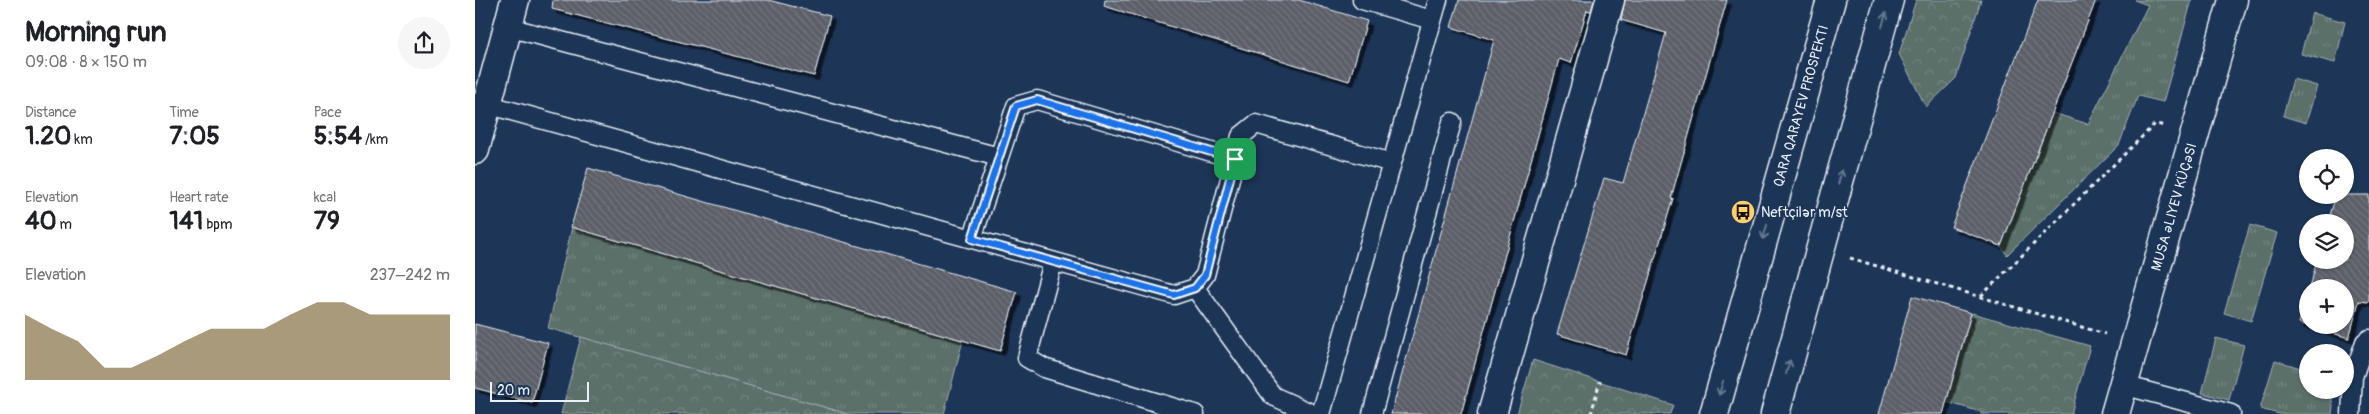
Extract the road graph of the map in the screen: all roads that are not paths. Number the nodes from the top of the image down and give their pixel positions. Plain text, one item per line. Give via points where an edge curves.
1 (515, 0) edge
2 (1362, 0) edge
3 (1437, 0) edge
4 (1610, 0) edge
5 (1831, 0) edge
6 (1889, 0) edge
7 (2233, 0) edge
8 (1432, 20) junction
9 (508, 27) junction
10 (481, 103) edge
11 (1452, 122) dead end
12 (475, 150) edge
13 (999, 157) junction
14 (1235, 159) junction
15 (1392, 163) junction
16 (972, 239) junction
17 (1053, 262) junction
18 (1195, 288) junction
19 (2369, 339) edge
20 (2123, 385) junction
21 (1195, 414) edge
22 (1313, 414) edge
23 (1321, 414) edge
24 (1372, 414) edge
25 (1492, 414) edge
26 (1714, 414) edge
27 (1775, 414) edge
28 (2115, 414) edge
29 (2231, 414) edge
30 (2351, 414) edge

1 - 9 street
2 - 8 lane
3 - 8 lane
4 - 25 street
5 -> 26 street, QARA QARAYEV PROSPEKTI
27 -> 6 street
7 - 20 street, MUSA ƏLIYEV KÜÇƏSI
8 - 15 lane
9 - 10 street
9 - 13 lane
10 - 12 street
10 - 16 lane
11 - 24 lane
13 - 14 lane via 1016,106 1037,100
13 - 16 lane
14 - 15 lane via 1241,136 1256,124
14 - 18 lane via 1205,275
15 - 23 lane
16 - 17 lane
17 - 18 lane via 1174,295
17 - 21 lane via 1027,358 1043,368
18 - 22 lane via 1273,396
19 - 30 lane via 2365,342 2353,377
20 - 28 street, MUSA ƏLIYEV KÜÇƏSI
20 - 29 lane

